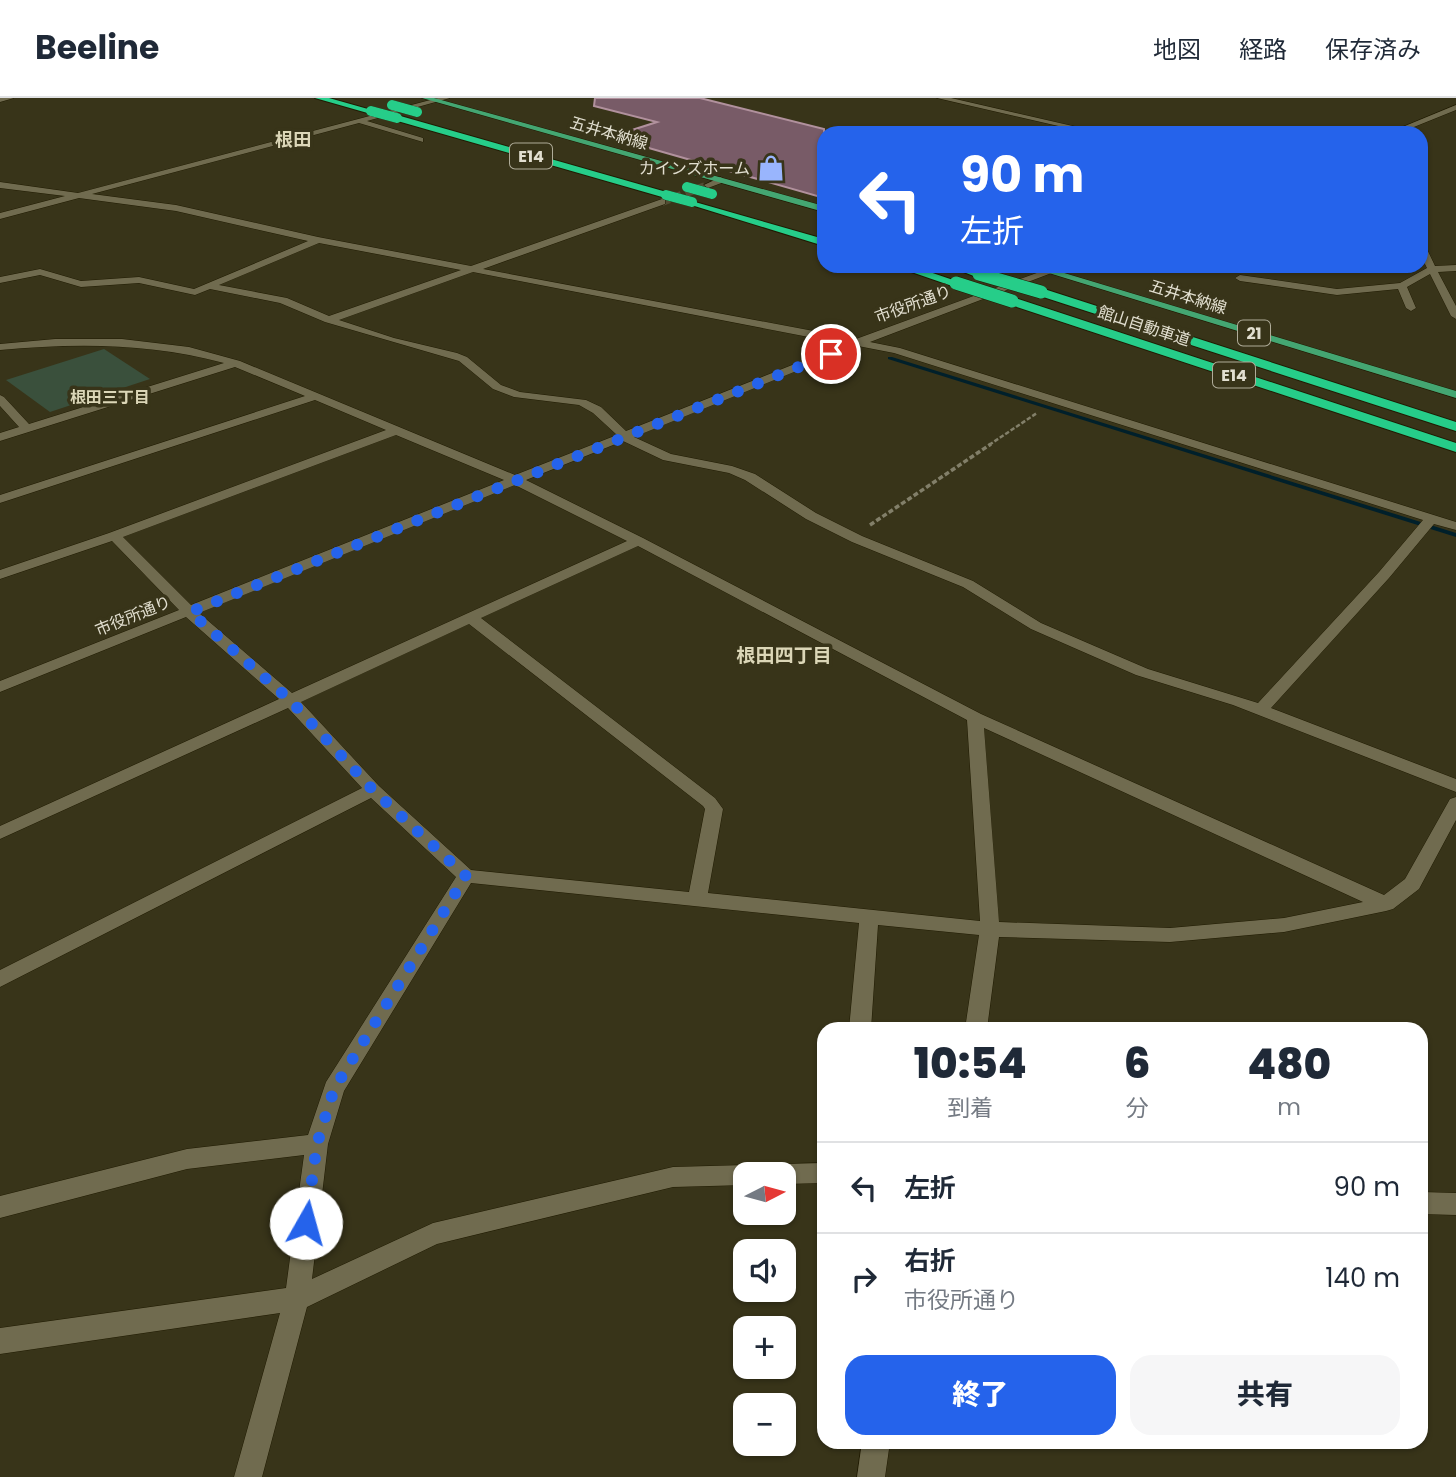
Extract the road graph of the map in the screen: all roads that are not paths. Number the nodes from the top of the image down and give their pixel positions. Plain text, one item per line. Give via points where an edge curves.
1 (10, 98) edge
2 (319, 98) edge
3 (362, 98) edge
4 (426, 98) edge
5 (446, 98) edge
6 (942, 98) edge
7 (0, 100) edge
8 (436, 101) junction
9 (1456, 107) edge
10 (444, 120) dead end
11 (359, 121) junction
12 (1068, 126) edge
13 (1409, 126) edge
14 (420, 140) dead end
15 (721, 180) junction
16 (674, 183) dead end
17 (0, 185) edge
18 (710, 190) junction
19 (78, 195) junction
20 (725, 198) dead end
21 (664, 199) junction
22 (817, 207) edge
23 (0, 216) edge
24 (318, 240) junction
25 (817, 241) edge
26 (1428, 261) edge
27 (1456, 268) edge
28 (475, 269) junction
29 (1432, 269) junction
30 (1428, 271) edge
31 (923, 273) edge
32 (976, 273) edge
33 (1048, 273) edge
34 (1054, 273) edge
35 (1425, 273) edge
36 (1240, 278) dead end
37 (0, 280) edge
38 (207, 286) junction
39 (1402, 286) junction
40 (1411, 308) dead end
41 (1456, 316) edge
42 (329, 320) junction
43 (856, 343) junction
44 (0, 347) edge
45 (236, 363) junction
46 (1456, 395) edge
47 (313, 397) junction
48 (0, 400) edge
49 (1456, 427) edge
50 (27, 429) junction
51 (397, 430) junction
52 (0, 437) edge
53 (627, 438) junction
54 (1456, 448) edge
55 (515, 480) junction
56 (0, 499) edge
57 (1432, 518) junction
58 (1456, 526) edge
59 (114, 536) junction
60 (638, 541) junction
61 (0, 575) edge
62 (190, 612) junction
63 (470, 617) junction
64 (0, 687) edge
65 (289, 699) junction
66 (1260, 710) junction
67 (975, 718) junction
68 (1456, 786) edge
69 (373, 790) junction
70 (1456, 803) edge
71 (0, 833) edge
72 (466, 876) junction
73 (697, 899) junction
74 (1386, 904) junction
75 (869, 916) junction
76 (990, 929) junction
77 (0, 978) edge
78 (861, 1022) edge
79 (977, 1022) edge
80 (317, 1144) junction
81 (817, 1173) edge
82 (796, 1174) edge
83 (733, 1175) edge
84 (1428, 1203) edge
85 (1456, 1204) edge
86 (0, 1207) edge
87 (297, 1299) junction
88 (0, 1341) edge
89 (875, 1449) edge
90 (248, 1477) edge
91 (871, 1477) edge

1 - 7 street
2 - 21 highway, E14, bridge
3 - 10 highway, bridge
4 - 8 main road, 五井本納線
5 - 8 street
6 - 12 street
8 - 11 street
8 - 15 main road, 五井本納線
9 - 13 street
11 - 14 street
11 - 19 street
15 - 18 street
15 - 22 main road, 五井本納線
16 - 18 highway, bridge
17 - 19 street
18 - 20 highway
19 - 23 street
19 - 24 street via 210,215
21 - 25 highway, E14, bridge via 692,202
21 - 28 street
24 - 28 street
24 - 38 street
26 - 29 street
27 - 29 street
28 - 42 street
28 - 43 street
29 - 30 street
29 - 41 street
31 - 54 highway, 館山自動車道 / E14, bridge
32 - 49 highway, 館山自動車道 / E14, bridge
33 - 43 street, 市役所通り
34 - 46 main road, 五井本納線 / 21
35 - 39 street
36 - 39 street via 1337,292
37 - 38 street via 40,272 81,284 139,280 195,292
38 - 42 street via 283,300
39 - 40 street
42 - 53 street via 453,355 497,387 518,395 582,402
43 - 53 street, 市役所通り
43 - 57 street via 896,350
44 - 45 street via 133,342 185,348
45 - 47 street
45 - 50 street
47 - 51 street
47 - 56 street
48 - 50 street
50 - 52 street
51 - 55 street
51 - 59 street
53 - 55 street, 市役所通り
53 - 66 street via 667,457 750,477 811,516 968,584 1036,626 1142,673
55 - 60 street
55 - 62 street, 市役所通り
57 - 58 street
57 - 66 street
59 - 61 street
59 - 62 street
60 - 63 street
60 - 67 street
62 - 64 street, 市役所通り
62 - 65 street
63 - 65 street
63 - 73 street via 715,809
65 - 69 street
65 - 71 street
66 - 68 street
67 - 74 street
67 - 76 street
69 - 72 street
69 - 77 street
70 - 74 street via 1412,884
72 - 73 street
72 - 80 street via 334,1089
73 - 75 street
74 - 76 street via 1284,925 1170,935
75 - 76 street
75 - 78 street
76 - 79 street
80 - 86 street via 187,1159
80 - 87 street
81 - 82 street
83 - 87 street via 673,1177 433,1234
84 - 85 street
87 - 88 street
87 - 90 street
89 - 91 street

